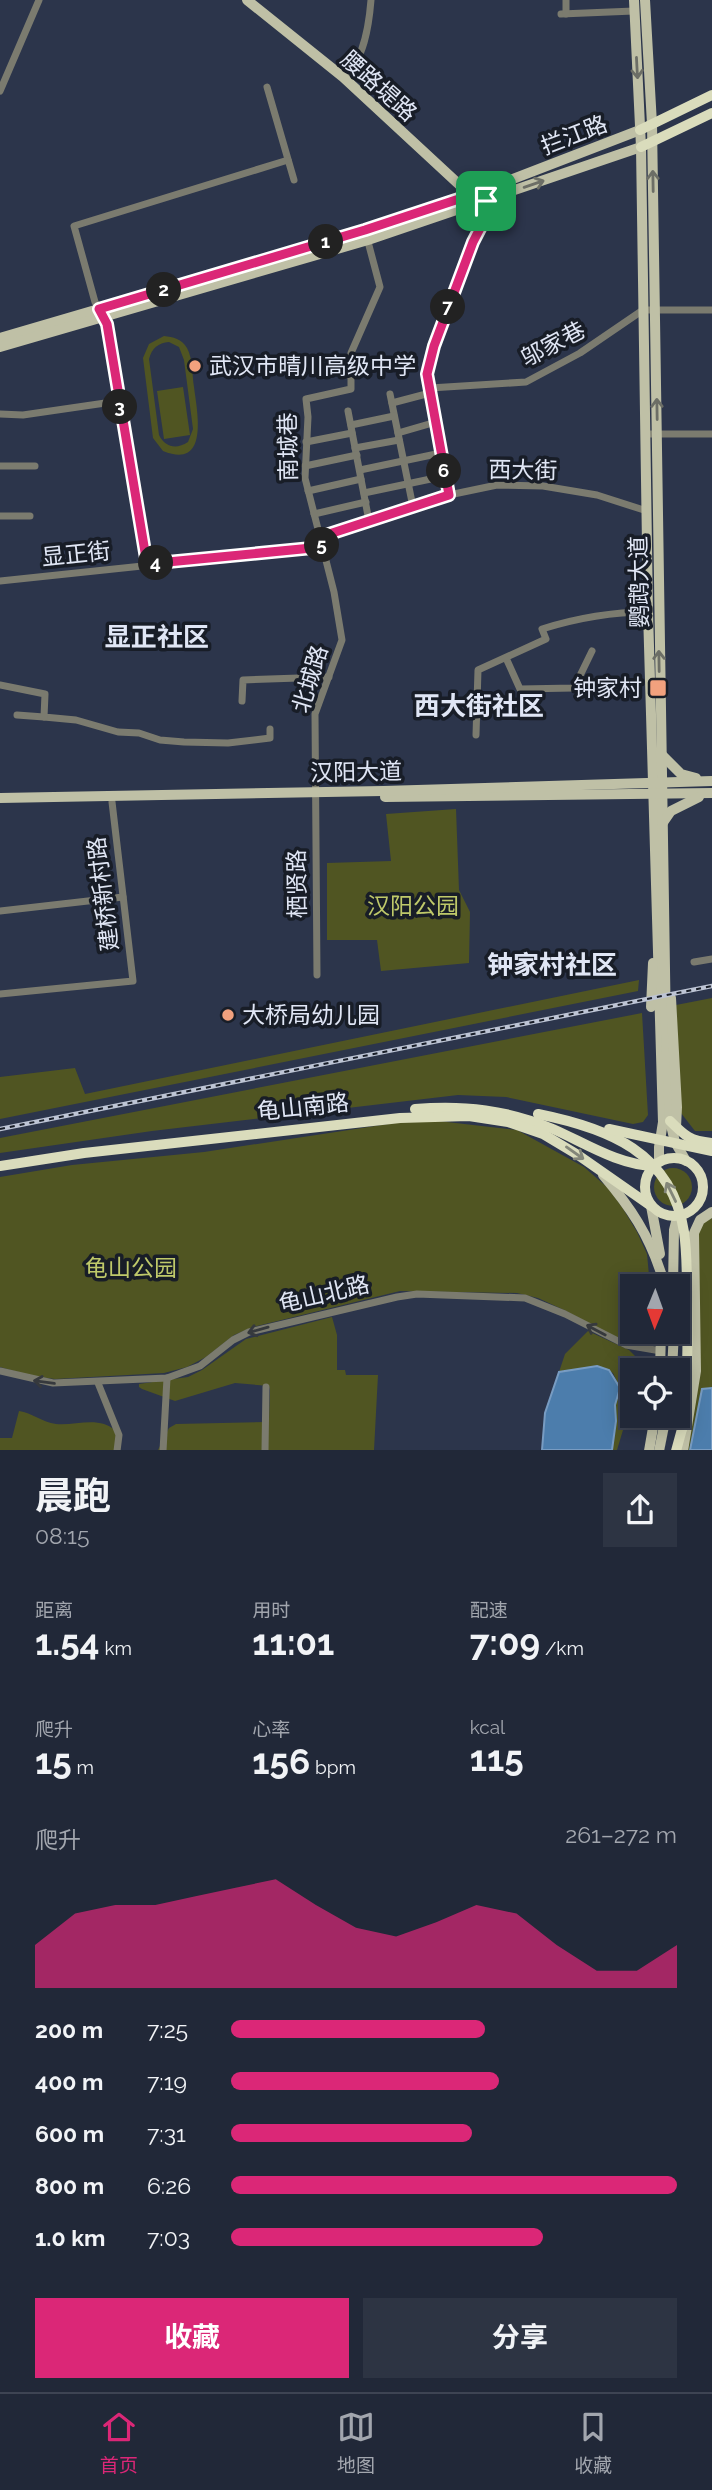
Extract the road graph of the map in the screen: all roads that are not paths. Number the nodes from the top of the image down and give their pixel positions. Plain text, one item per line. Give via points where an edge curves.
1 (39, 0) edge
2 (247, 0) edge
3 (371, 0) edge
4 (566, 0) edge
5 (645, 0) edge
6 (634, 5) edge
7 (343, 77) junction
8 (267, 87) dead end
9 (0, 92) edge
10 (712, 95) edge
11 (712, 113) edge
12 (652, 124) junction
13 (640, 130) junction
14 (652, 141) junction
15 (641, 147) junction
16 (288, 160) junction
17 (294, 180) dead end
18 (474, 194) junction
19 (486, 201) junction
20 (366, 235) junction
21 (643, 310) junction
22 (655, 310) junction
23 (712, 310) edge
24 (101, 313) junction
25 (0, 338) edge
26 (0, 347) edge
27 (430, 390) junction
28 (390, 394) dead end
29 (119, 401) junction
30 (392, 403) junction
31 (348, 411) dead end
32 (0, 414) edge
33 (394, 416) junction
34 (436, 422) junction
35 (352, 429) junction
36 (645, 434) junction
37 (657, 434) junction
38 (712, 434) edge
39 (398, 436) junction
40 (306, 442) junction
41 (356, 451) junction
42 (441, 453) junction
43 (403, 461) junction
44 (0, 466) edge
45 (36, 466) dead end
46 (305, 466) junction
47 (360, 474) junction
48 (445, 476) junction
49 (408, 484) junction
50 (308, 491) junction
51 (449, 495) junction
52 (365, 497) junction
53 (413, 506) junction
54 (647, 511) junction
55 (314, 514) junction
56 (0, 516) edge
57 (30, 516) dead end
58 (369, 521) junction
59 (320, 537) junction
60 (322, 547) junction
61 (147, 564) junction
62 (0, 581) edge
63 (648, 612) junction
64 (593, 651) dead end
65 (506, 657) junction
66 (329, 677) junction
67 (0, 685) edge
68 (242, 701) dead end
69 (17, 715) dead end
70 (44, 717) junction
71 (270, 729) dead end
72 (476, 735) dead end
73 (656, 752) junction
74 (709, 781) edge
75 (656, 783) junction
76 (622, 789) junction
77 (657, 794) junction
78 (709, 794) edge
79 (315, 795) junction
80 (0, 798) edge
81 (112, 802) junction
82 (0, 804) edge
83 (658, 825) junction
84 (123, 897) junction
85 (0, 911) edge
86 (660, 936) junction
87 (712, 959) edge
88 (694, 962) dead end
89 (317, 975) dead end
90 (0, 994) edge
91 (502, 1112) junction
92 (563, 1119) junction
93 (669, 1123) junction
94 (712, 1143) edge
95 (712, 1151) edge
96 (0, 1159) edge
97 (686, 1161) junction
98 (657, 1164) junction
99 (0, 1166) edge
100 (599, 1171) junction
101 (707, 1182) edge
102 (712, 1199) edge
103 (652, 1206) junction
104 (695, 1207) junction
105 (712, 1212) edge
106 (682, 1214) junction
107 (660, 1274) edge
108 (661, 1274) edge
109 (673, 1274) edge
110 (661, 1344) edge
111 (661, 1351) junction
112 (661, 1358) edge
113 (0, 1371) edge
114 (167, 1378) junction
115 (97, 1383) junction
116 (266, 1387) dead end
117 (653, 1428) edge
118 (664, 1428) edge
119 (117, 1450) edge
120 (163, 1450) edge
121 (265, 1450) edge
122 (649, 1450) edge
123 (659, 1450) edge
124 (676, 1450) edge
125 (683, 1450) edge

1 - 9 street
2 - 7 main road, 腰路堤路
3 - 7 street via 359,54 351,72
4 - 6 street via 564,14
5 - 12 main road, 鹦鹉大道
6 -> 13 main road, 鹦鹉大道
7 - 18 main road, 腰路堤路
8 - 16 street
10 - 12 highway
11 - 14 highway
12 - 13 highway
12 - 14 main road, 鹦鹉大道
13 - 15 main road, 鹦鹉大道
13 - 18 main road, 拦江路
14 - 15 highway
22 -> 14 main road, 鹦鹉大道
19 -> 15 main road, 拦江路
15 - 21 main road, 鹦鹉大道
16 - 17 street
16 - 24 street via 74,226
18 - 19 main road, 腰路堤路
18 - 20 main road, 拦江路
19 - 20 main road, 拦江路
19 - 27 street via 490,209 434,346 427,374
20 - 24 main road, 拦江路
20 - 40 street, 南城巷 via 380,288 351,353 351,389 306,399
21 - 22 street
21 - 27 street, 邬家巷 via 580,353 526,382
21 - 36 main road, 鹦鹉大道
22 - 23 street
37 -> 22 main road, 鹦鹉大道
24 - 25 main road, 拦江路
24 - 26 main road, 拦江路
24 - 29 street via 107,324
27 - 30 street, 邬家巷
27 - 34 street
28 - 30 street
29 - 32 street
29 - 61 street
30 - 33 street
31 - 35 street
33 - 35 street
33 - 39 street
34 - 39 street
34 - 42 street
35 - 40 street
35 - 41 street
36 - 37 street
36 - 54 main road, 鹦鹉大道
37 - 38 street
73 -> 37 main road, 鹦鹉大道
39 - 41 street
39 - 43 street
40 - 46 street, 南城巷
41 - 46 street
41 - 47 street
42 - 43 street
42 - 48 street
43 - 47 street
43 - 49 street
44 - 45 street
46 - 50 street, 南城巷
47 - 50 street
47 - 52 street
48 - 49 street
48 - 51 street
49 - 52 street
49 - 53 street
50 - 55 street, 南城巷
51 - 53 street, 西大街
51 - 54 street, 西大街 via 497,485 543,486 597,495
52 - 55 street
52 - 58 street
53 - 58 street, 西大街
54 - 63 main road, 鹦鹉大道
55 - 59 street, 南城巷
56 - 57 street
58 - 59 street, 西大街
59 - 60 street, 北城路
60 - 61 street, 显正街
60 - 66 street, 北城路 via 342,640
61 - 62 street, 显正街
63 - 65 street via 576,618 542,629 546,639
63 - 73 main road, 鹦鹉大道
64 - 65 street via 574,688 520,689
65 - 72 street via 478,670
66 - 68 street via 243,680
66 - 79 street, 北城路 via 315,714
67 - 70 street via 45,694
69 - 70 street
70 - 71 street via 184,742 257,740 270,738
73 - 74 main road via 681,774
73 - 75 main road, 鹦鹉大道
73 - 76 main road via 642,777
74 - 75 main road, 汉阳大道
75 - 76 main road, 汉阳大道
75 - 77 main road, 鹦鹉大道
76 - 77 main road, 汉阳大道
76 - 79 main road, 汉阳大道
76 - 83 main road via 645,803
77 - 78 main road, 汉阳大道
77 - 83 main road, 鹦鹉大道
78 - 83 main road via 671,811
79 - 80 main road, 汉阳大道
79 - 81 main road, 汉阳大道
79 - 89 street, 栖贤路
81 - 82 main road, 汉阳大道
81 - 84 street, 建桥新村路
83 - 86 main road, 鹦鹉大道
84 - 85 street
84 - 90 street, 建桥新村路 via 133,981
86 - 93 main road, 鹦鹉大道
86 - 93 main road via 670,967 677,1107
87 - 88 street
91 - 92 highway, bridge
91 - 96 highway, 龟山南路 via 450,1107 403,1110
91 - 98 highway via 634,1164
92 - 95 highway, bridge
124 -> 92 highway, bridge via 689,1368 686,1251 678,1208 664,1179 644,1155 616,1137
93 - 94 highway via 691,1139
93 - 97 main road, 鹦鹉大道
93 - 98 main road, 鹦鹉大道
97 - 98 highway via 673,1158
97 - 101 highway
98 - 103 highway via 645,1181
99 -> 100 highway, 龟山南路 via 442,1115 517,1124 559,1142
100 - 103 highway, 龟山南路
100 - 107 main road via 646,1233
101 - 104 highway
102 - 104 highway
103 - 106 highway via 666,1215
103 - 108 main road
104 - 106 highway
105 - 125 main road via 694,1233 696,1371
106 - 109 main road via 674,1230
110 - 111 main road
111 - 112 main road
111 -> 114 street, 龟山北路 via 626,1345 532,1300 408,1295 249,1332 200,1367
115 -> 113 street, 龟山北路 via 47,1383
114 - 115 street, 龟山北路
114 - 120 street
115 - 119 street via 119,1435
116 - 121 street
117 - 122 main road
118 - 123 main road

